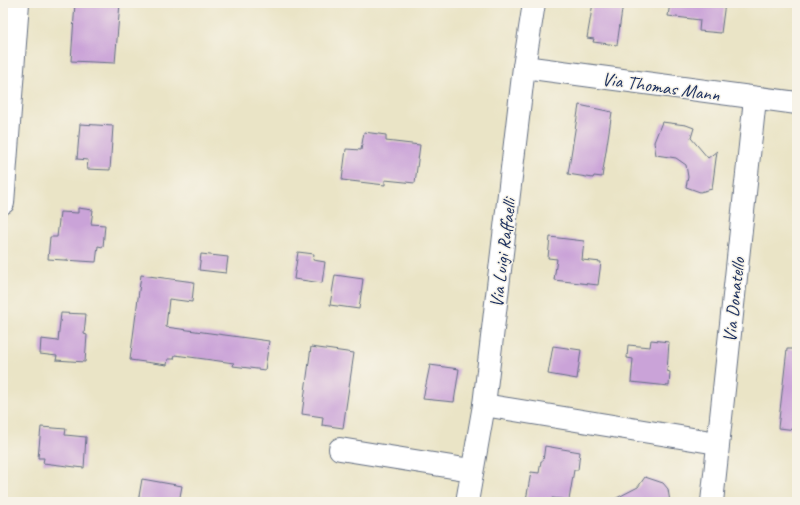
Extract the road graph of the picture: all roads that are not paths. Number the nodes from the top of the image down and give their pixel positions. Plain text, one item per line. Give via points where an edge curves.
1 (18, 3) edge
2 (534, 3) edge
3 (524, 67) junction
4 (755, 99) junction
5 (797, 103) edge
6 (7, 108) edge
7 (3, 203) edge
8 (484, 405) junction
9 (717, 443) junction
10 (340, 449) dead end
11 (471, 470) junction
12 (467, 502) edge
13 (712, 502) edge

1 - 6 street
2 - 3 street, Via Luigi Raffaelli
3 - 4 street, Via Thomas Mann
3 - 8 street, Via Luigi Raffaelli
4 - 5 street, Via Thomas Mann
4 - 9 street, Via Donatello
6 - 7 street
8 - 9 street
8 - 11 street, Via Luigi Raffaelli
9 - 13 street, Via Donatello
10 - 11 street
11 - 12 street, Via Luigi Raffaelli

